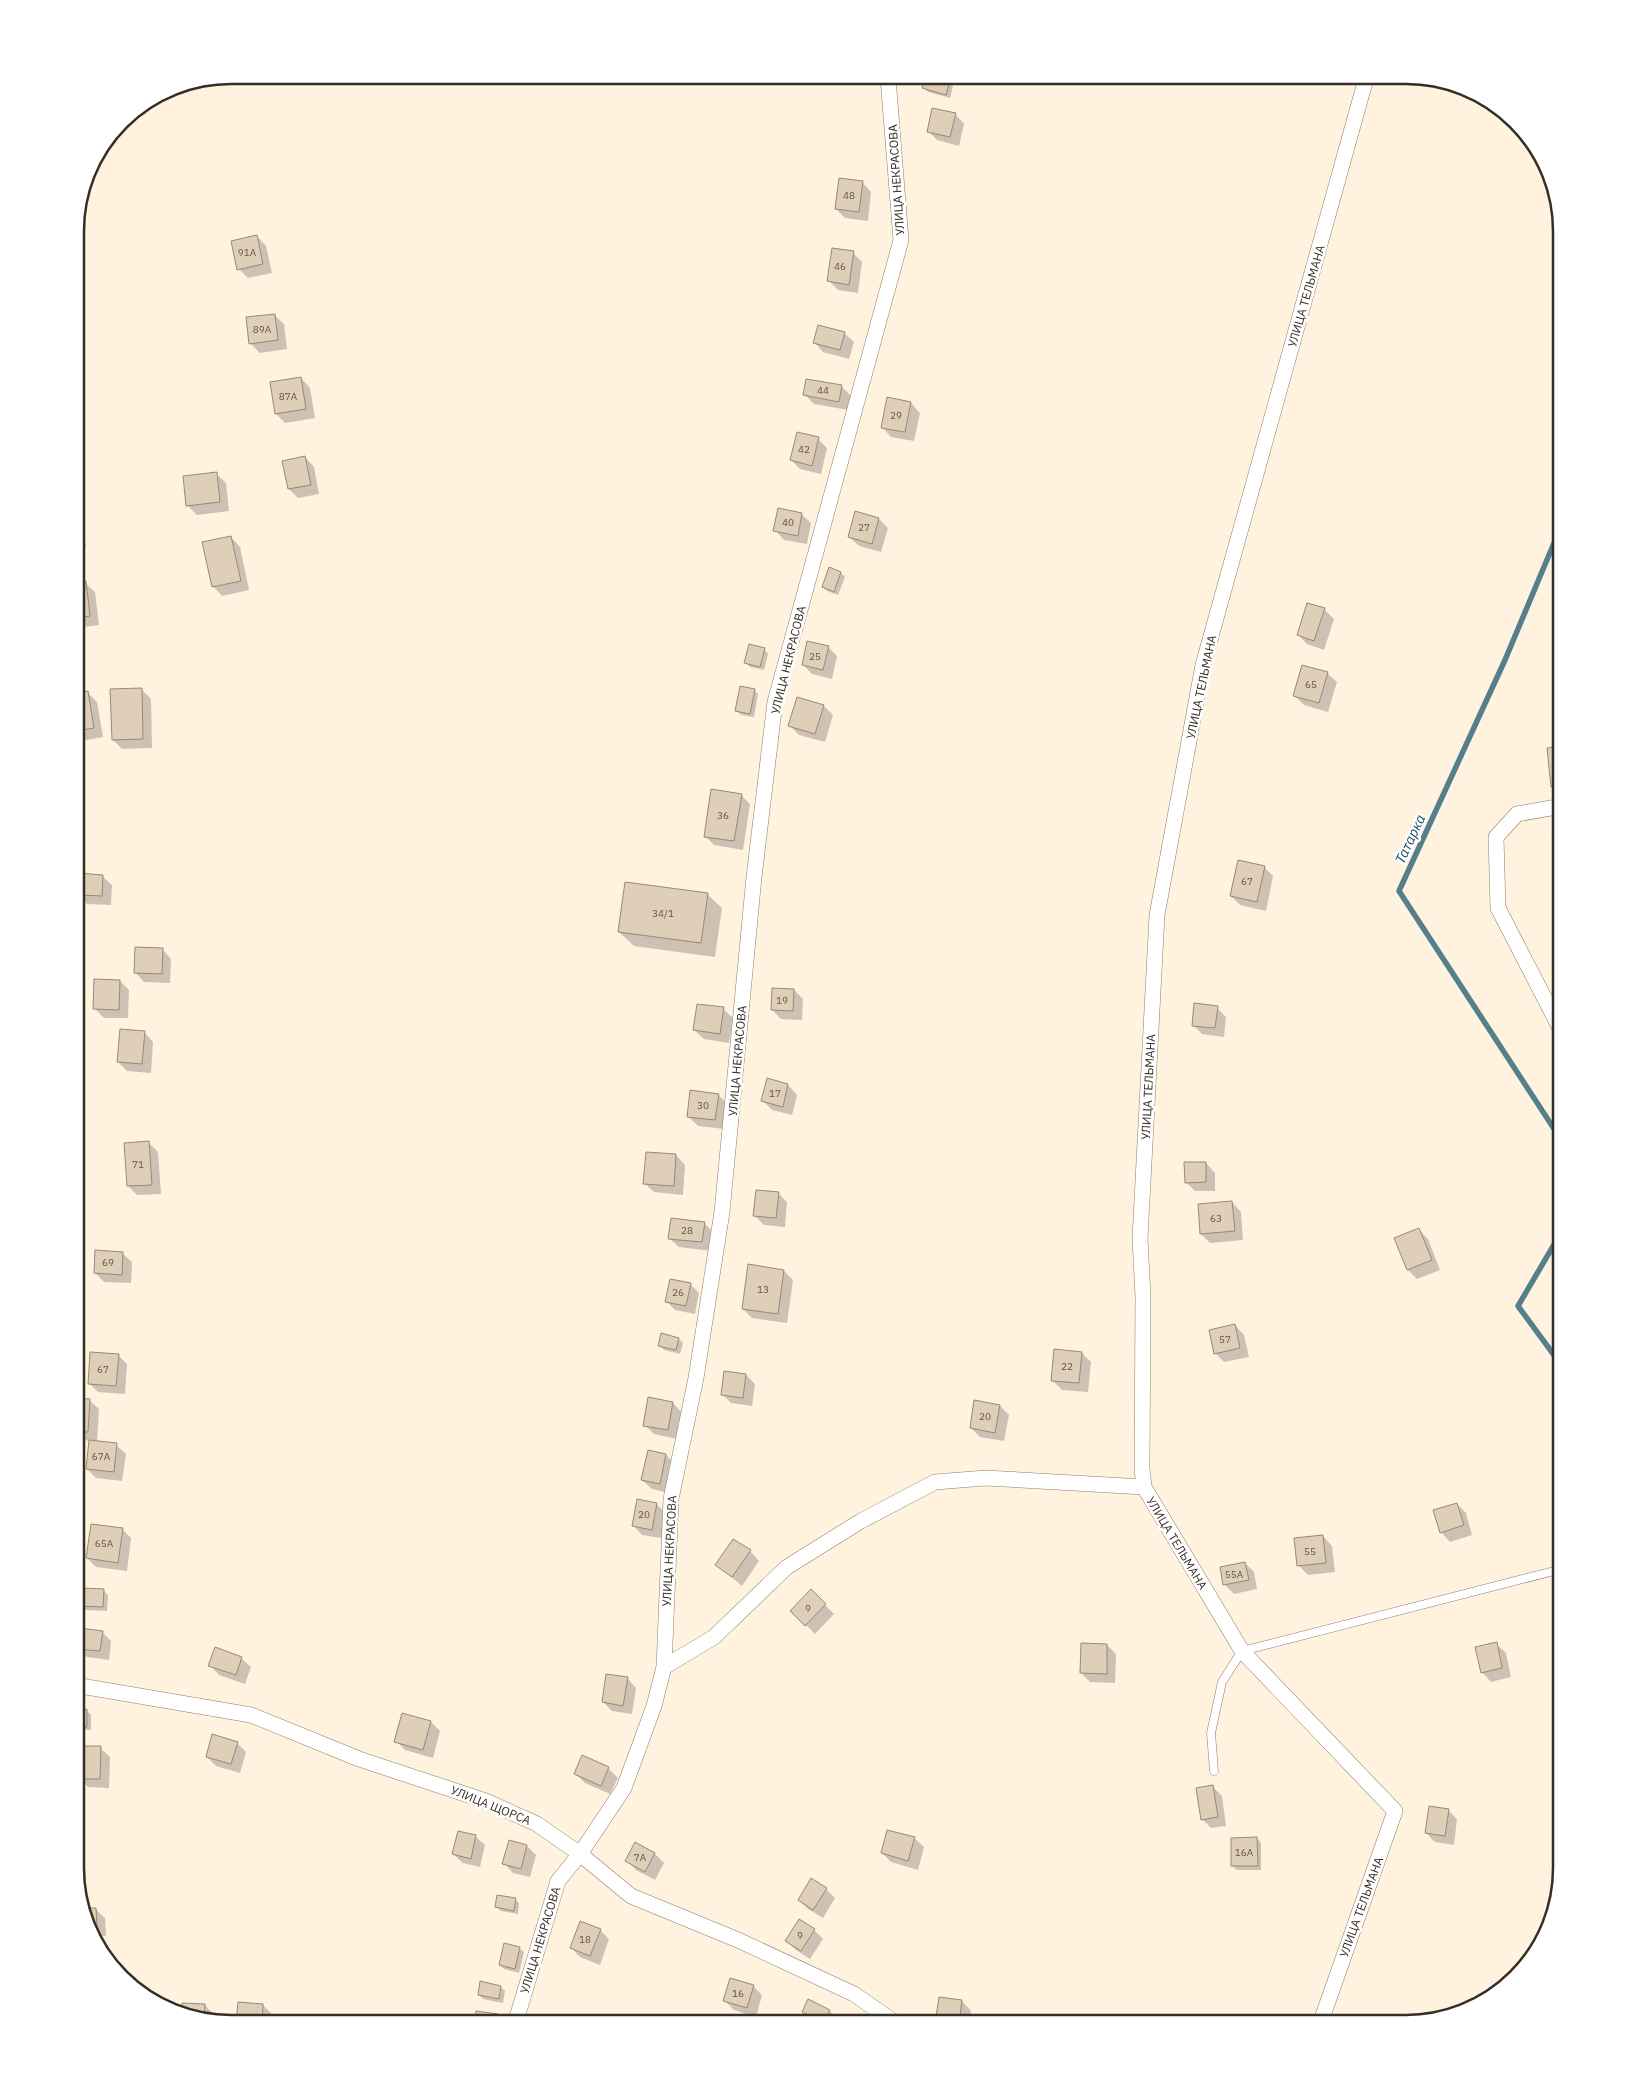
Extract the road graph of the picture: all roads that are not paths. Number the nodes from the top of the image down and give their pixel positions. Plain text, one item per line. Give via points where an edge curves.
1 (888, 84) edge
2 (1364, 84) edge
3 (1553, 808) edge
4 (1553, 1015) edge
5 (1144, 1487) junction
6 (1553, 1571) edge
7 (1242, 1651) junction
8 (664, 1667) junction
9 (84, 1687) edge
10 (1214, 1771) dead end
11 (580, 1854) junction
12 (518, 2015) edge
13 (884, 2015) edge
14 (1323, 2015) edge

1 - 8 street, УЛИЦА НЕКРАСОВА via 901,240 775,702 754,877 722,1212 696,1378 670,1499
2 - 5 street, УЛИЦА ТЕЛЬМАНА via 1203,665 1158,915 1140,1238
3 - 4 street via 1517,814 1496,837 1498,908
5 - 7 street, УЛИЦА ТЕЛЬМАНА
5 - 8 street via 986,1478 935,1482 861,1520 787,1567 714,1637
6 - 7 lane
7 - 10 lane via 1222,1682 1211,1733
7 - 14 street, УЛИЦА ТЕЛЬМАНА via 1395,1812
8 - 11 street, УЛИЦА НЕКРАСОВА via 654,1706 624,1788
9 - 11 street, УЛИЦА ЩОРСА via 251,1715 359,1759 486,1801 537,1824
11 - 12 street, УЛИЦА НЕКРАСОВА via 558,1881
11 - 13 street, УЛИЦА ЩОРСА via 631,1896 738,1940 854,1994

